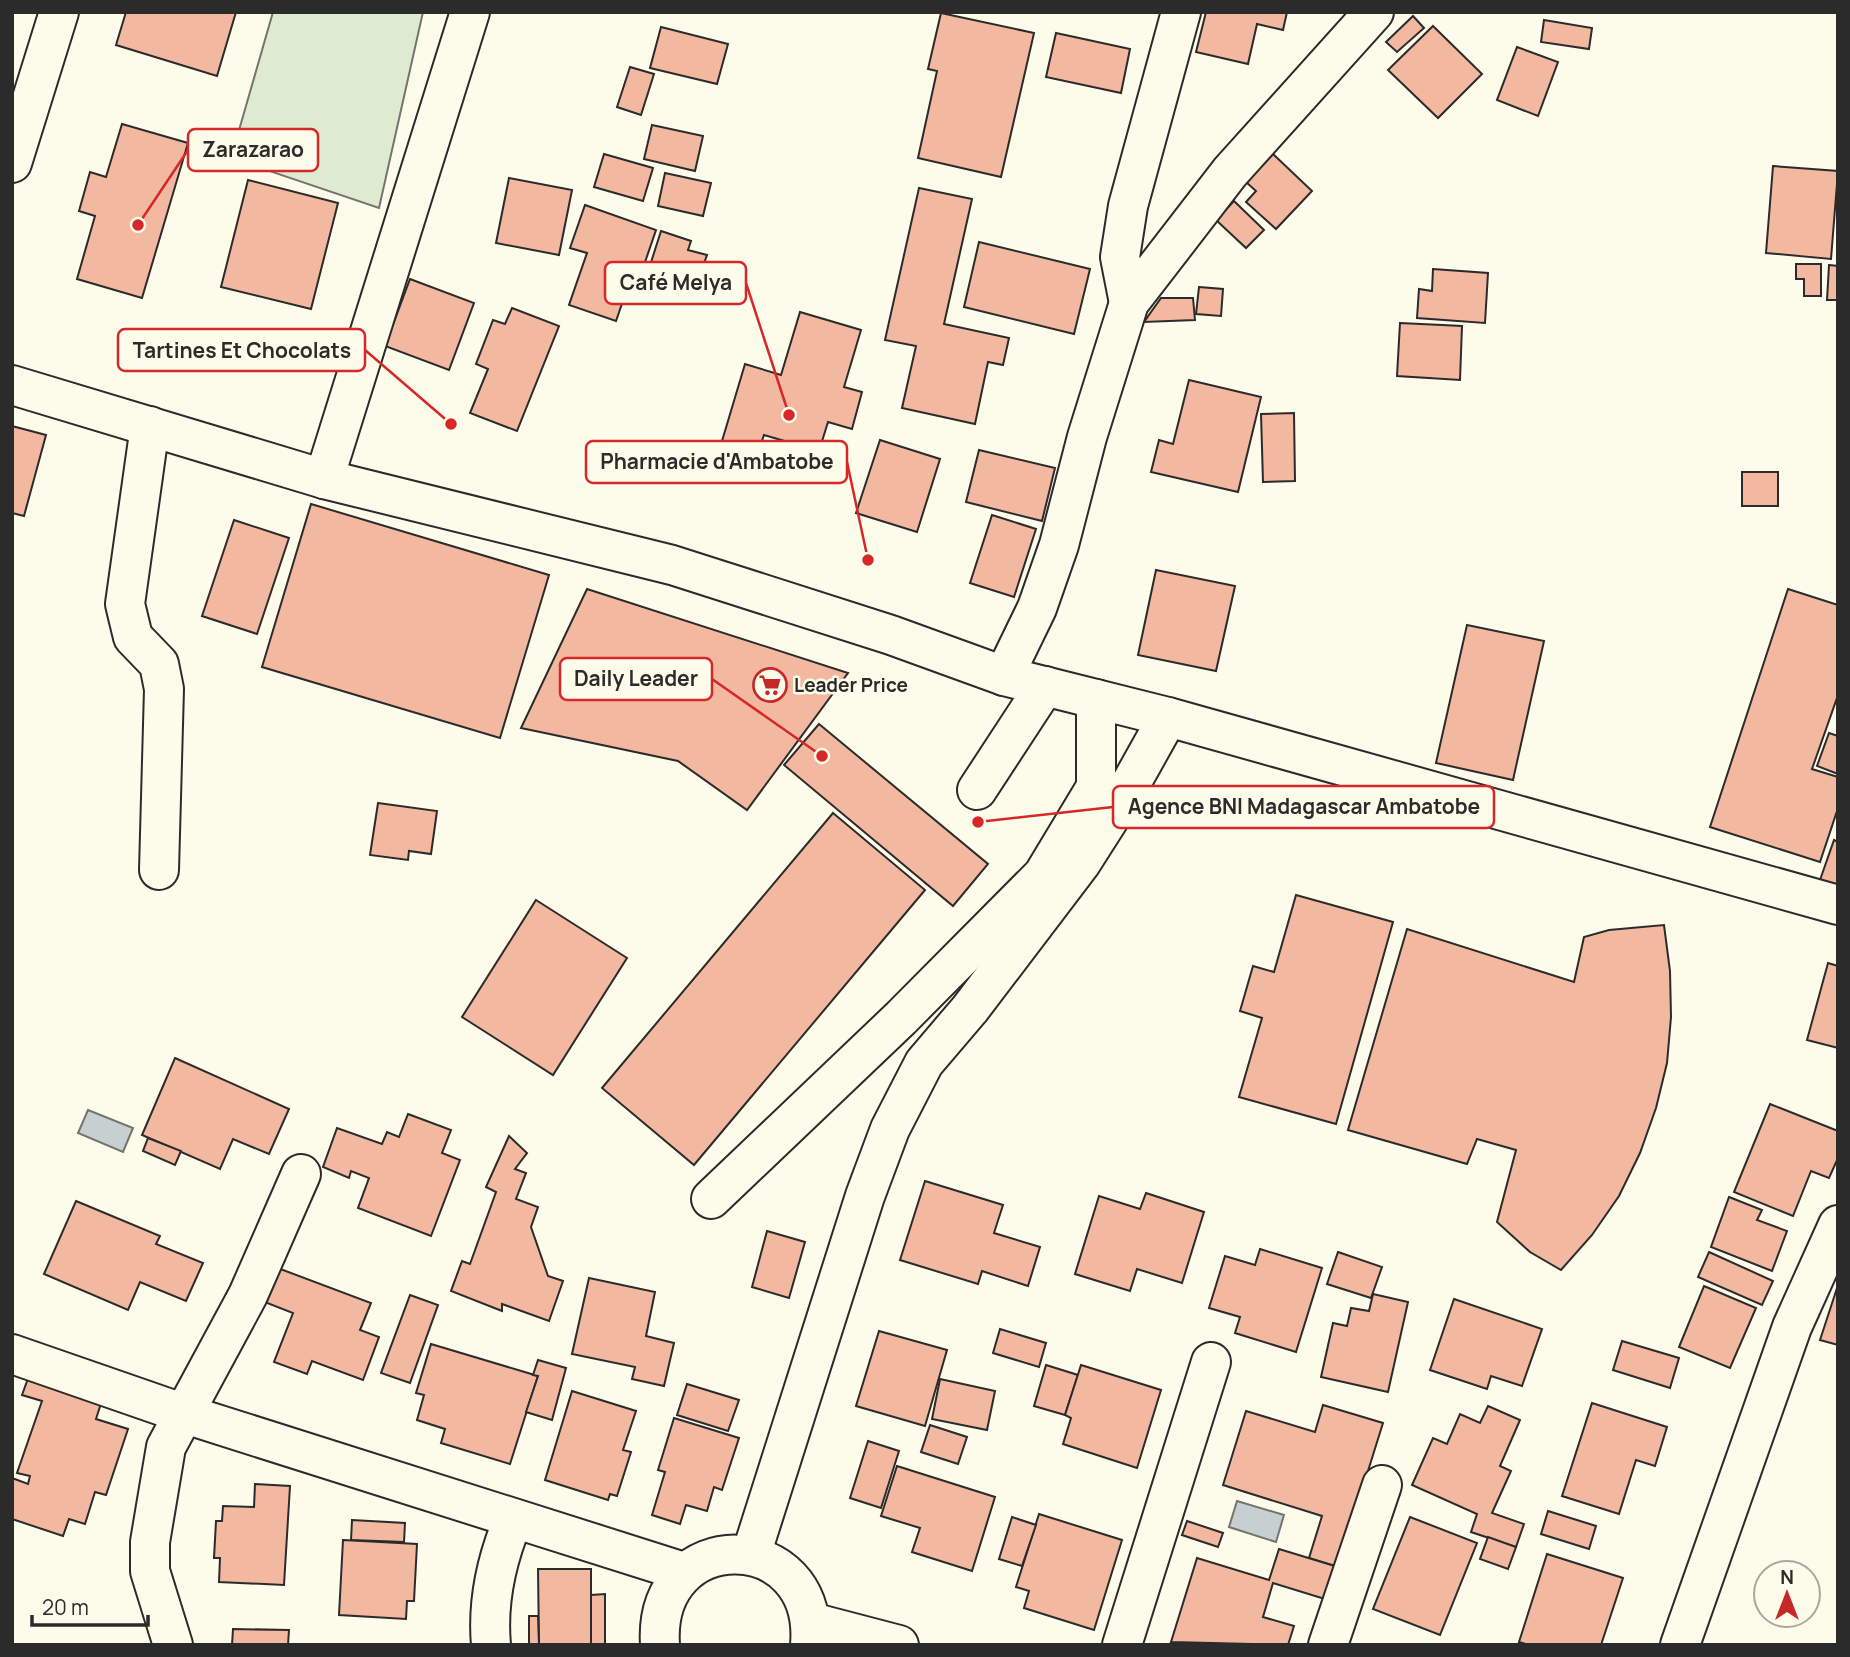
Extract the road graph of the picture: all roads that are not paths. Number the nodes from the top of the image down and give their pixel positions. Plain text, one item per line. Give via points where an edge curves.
1 (60, 12) edge
2 (470, 12) edge
3 (1181, 12) edge
4 (1374, 12) edge
5 (12, 163) edge
6 (1129, 303) junction
7 (12, 386) edge
8 (150, 426) junction
9 (324, 479) junction
10 (1004, 676) junction
11 (1045, 686) junction
12 (1096, 699) junction
13 (1168, 717) junction
14 (977, 790) dead end
15 (159, 870) dead end
16 (1838, 905) edge
17 (301, 1174) dead end
18 (711, 1199) dead end
19 (1838, 1225) edge
20 (12, 1354) edge
21 (1211, 1362) dead end
22 (185, 1414) junction
23 (1382, 1485) dead end
24 (513, 1520) junction
25 (751, 1555) junction
26 (684, 1573) junction
27 (811, 1634) edge
28 (173, 1645) edge
29 (491, 1645) edge
30 (660, 1645) edge
31 (899, 1645) edge
32 (1122, 1645) edge
33 (1328, 1645) edge
34 (1680, 1645) edge

1 - 5 street
2 - 9 street
3 - 6 street via 1128,206 1120,257
4 - 6 street via 1230,172
6 - 10 street via 1059,545 1037,608
7 - 8 street
8 - 9 street
8 - 15 street via 125,604 133,637 159,664 164,689
9 - 10 street via 672,565
10 - 11 street
11 - 12 street
11 - 14 street
12 - 13 street
12 - 18 street via 1096,787 1043,875
13 - 16 street
13 - 25 street via 1081,863 924,1063 890,1129
17 - 22 street via 248,1295
19 - 34 street via 1792,1327
20 - 22 street
21 - 32 street
22 - 24 street
22 - 28 street via 166,1447 150,1542 150,1571
23 - 33 street
24 - 26 street
24 - 29 street via 493,1586 488,1615
25 - 26 street via 727,1554 704,1560
25 - 27 street via 774,1563 792,1579 805,1599
26 - 30 street via 667,1593 659,1618
27 - 31 street

